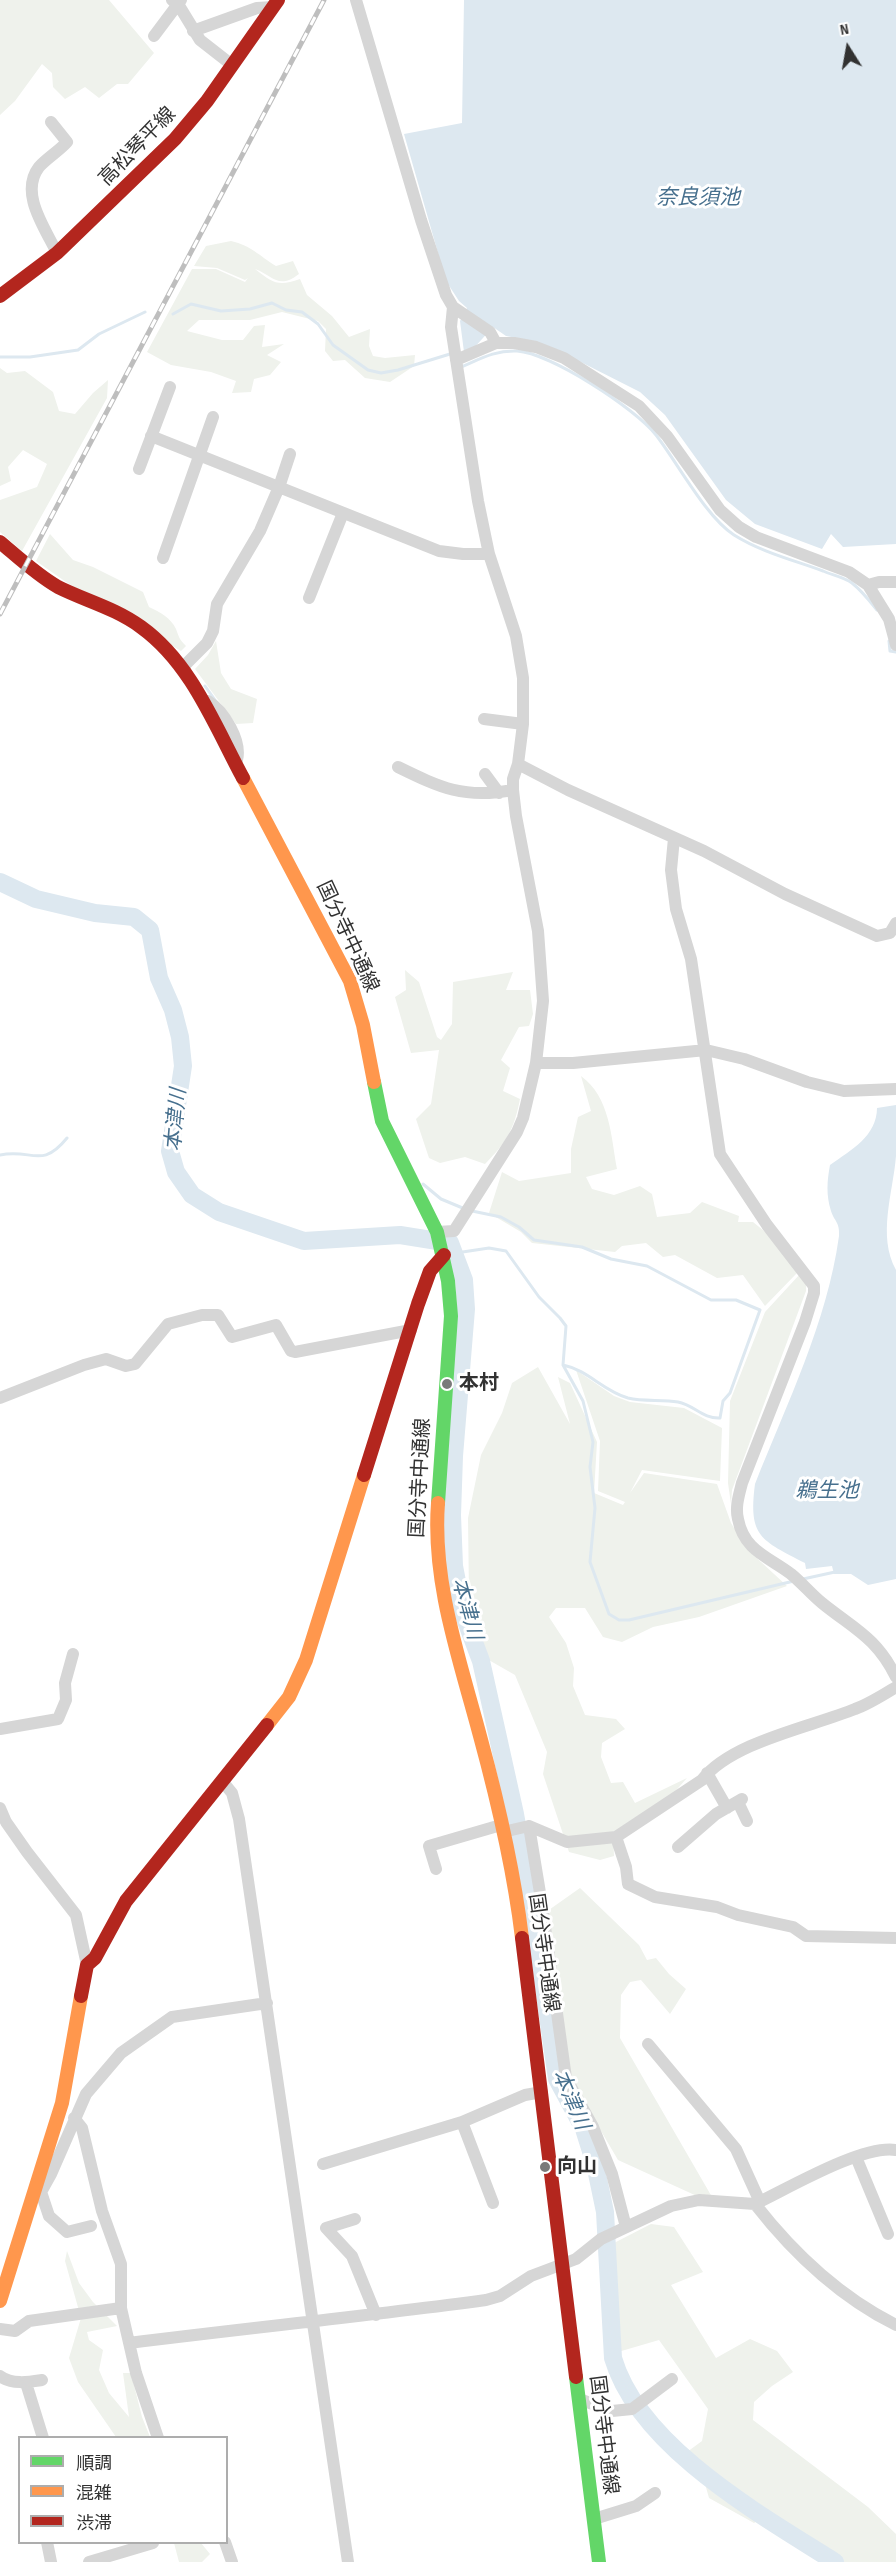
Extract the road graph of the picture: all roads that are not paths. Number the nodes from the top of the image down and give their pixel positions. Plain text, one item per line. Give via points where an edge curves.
1 (356, 0) edge
2 (177, 1) edge
3 (275, 3) edge
4 (193, 31) junction
5 (154, 36) dead end
6 (232, 65) junction
7 (51, 122) dead end
8 (57, 253) junction
9 (0, 296) edge
10 (457, 309) junction
11 (493, 338) junction
12 (456, 360) junction
13 (170, 387) dead end
14 (213, 417) dead end
15 (151, 435) junction
16 (291, 454) dead end
17 (199, 455) junction
18 (139, 469) dead end
19 (279, 487) junction
20 (344, 513) junction
21 (0, 542) edge
22 (489, 554) junction
23 (163, 558) dead end
24 (896, 582) edge
25 (868, 585) junction
26 (309, 598) dead end
27 (896, 645) edge
28 (183, 667) junction
29 (484, 719) dead end
30 (523, 724) junction
31 (518, 764) junction
32 (398, 767) dead end
33 (485, 774) dead end
34 (513, 790) junction
35 (499, 793) junction
36 (674, 838) junction
37 (896, 923) edge
38 (706, 1050) junction
39 (536, 1063) junction
40 (896, 1089) edge
41 (437, 1233) junction
42 (443, 1253) junction
43 (411, 1330) junction
44 (0, 1398) edge
45 (73, 1654) dead end
46 (896, 1677) edge
47 (896, 1687) edge
48 (0, 1729) edge
49 (707, 1773) junction
50 (223, 1782) junction
51 (736, 1803) junction
52 (0, 1808) edge
53 (747, 1821) dead end
54 (527, 1827) junction
55 (505, 1829) junction
56 (616, 1837) junction
57 (678, 1846) dead end
58 (436, 1869) dead end
59 (896, 1938) edge
60 (87, 1965) junction
61 (267, 2003) junction
62 (648, 2044) dead end
63 (542, 2092) junction
64 (74, 2118) junction
65 (462, 2122) junction
66 (896, 2150) edge
67 (856, 2157) junction
68 (323, 2164) dead end
69 (38, 2193) junction
70 (494, 2203) dead end
71 (758, 2203) junction
72 (355, 2219) dead end
73 (91, 2226) dead end
74 (626, 2227) junction
75 (888, 2234) dead end
76 (562, 2266) junction
77 (0, 2301) edge
78 (121, 2308) junction
79 (376, 2315) junction
80 (311, 2320) junction
81 (896, 2325) edge
82 (0, 2329) edge
83 (129, 2343) junction
84 (0, 2376) edge
85 (672, 2379) dead end
86 (42, 2380) dead end
87 (26, 2383) junction
88 (579, 2399) junction
89 (42, 2436) edge
90 (157, 2436) edge
91 (655, 2493) dead end
92 (594, 2519) junction
93 (47, 2544) edge
94 (226, 2544) edge
95 (137, 2545) edge
96 (51, 2562) edge
97 (89, 2562) edge
98 (232, 2562) edge
99 (348, 2562) edge
100 (599, 2562) edge

1 - 10 street via 421,220 446,295
2 - 4 street
2 - 5 street
3 - 4 street
3 - 6 main road, 高松琴平線
4 - 6 street
6 - 8 main road, 高松琴平線 via 175,139
7 - 8 street via 67,142 40,166 31,189
8 - 9 main road, 高松琴平線
10 - 11 street
10 - 12 street via 450,318
11 - 12 street
11 - 25 street via 564,358 639,406 667,436 720,510 739,526 756,537 849,572
12 - 22 street via 472,473
13 - 15 street
14 - 17 street
15 - 17 street
15 - 18 street
16 - 19 street
17 - 19 street
17 - 23 street
19 - 20 street
19 - 28 street via 260,531 222,592 207,643
20 - 22 street via 439,551
20 - 26 street
21 - 28 main road, 国分寺中通線 via 40,575 146,629
22 - 30 street via 516,636 524,678
24 - 25 street
25 - 27 street via 889,619
28 - 41 main road, 国分寺中通線 via 350,981 385,1128
29 - 30 street
30 - 31 street
31 - 34 street
31 - 36 street
32 - 35 street via 451,790
33 - 35 street
34 - 35 street
34 - 39 street via 538,931 542,1018
36 - 37 street via 877,936 890,933
36 - 38 street via 671,870 676,909 691,959
38 - 39 street via 573,1064
38 - 40 street via 844,1091
38 - 46 street via 720,1154 814,1286 805,1322 742,1483 737,1506 739,1526 754,1550 874,1643
39 - 41 street via 523,1118 454,1231
41 - 42 main road, 国分寺中通線
42 - 43 main road via 430,1271
42 - 55 main road, 国分寺中通線 via 451,1316 437,1559 450,1624
43 - 44 street via 295,1352 276,1325 232,1337 218,1315 202,1315 168,1324 135,1364 126,1366 106,1359
43 - 50 main road via 306,1660 289,1697
45 - 48 street via 65,1683 66,1700 58,1719
47 - 49 street via 857,1709 759,1743
49 - 51 street
49 - 56 street
50 - 60 main road via 126,1902 95,1958
50 - 61 street via 232,1793 239,1819
51 - 53 street
51 - 57 street via 716,1814
52 - 60 street via 27,1852 76,1915
54 - 55 street
54 - 56 street via 567,1842
54 - 74 street via 543,1905 566,2078 609,2164
55 - 58 street via 429,1846
55 - 63 main road, 国分寺中通線
56 - 59 street via 628,1884 655,1897 717,1907 793,1927 806,1936
60 - 69 main road via 62,2103
61 - 64 street via 163,2021 122,2053 86,2094
61 - 80 street
62 - 71 street via 736,2149
63 - 65 street via 525,2095
63 - 76 main road, 国分寺中通線
64 - 69 street via 51,2174
64 - 78 street via 82,2127 102,2211 121,2264
65 - 68 street
65 - 70 street
66 - 67 street via 874,2150
67 - 71 street
67 - 75 street
69 - 73 street via 49,2216 67,2232
69 - 77 main road
71 - 74 street via 687,2201
71 - 81 street via 783,2240 817,2271 860,2305
72 - 79 street via 326,2228 352,2256
74 - 76 street
76 - 79 street via 486,2300
76 - 88 main road, 国分寺中通線
78 - 82 street via 29,2321 15,2331
78 - 83 street
79 - 80 street
80 - 83 street
80 - 99 street
83 - 90 street
84 - 87 street
85 - 88 street via 637,2406 612,2411
86 - 87 street
87 - 89 street
88 - 92 main road, 国分寺中通線
91 - 92 street via 636,2506
92 - 100 main road, 国分寺中通線
93 - 96 street
94 - 98 street
95 - 97 street

